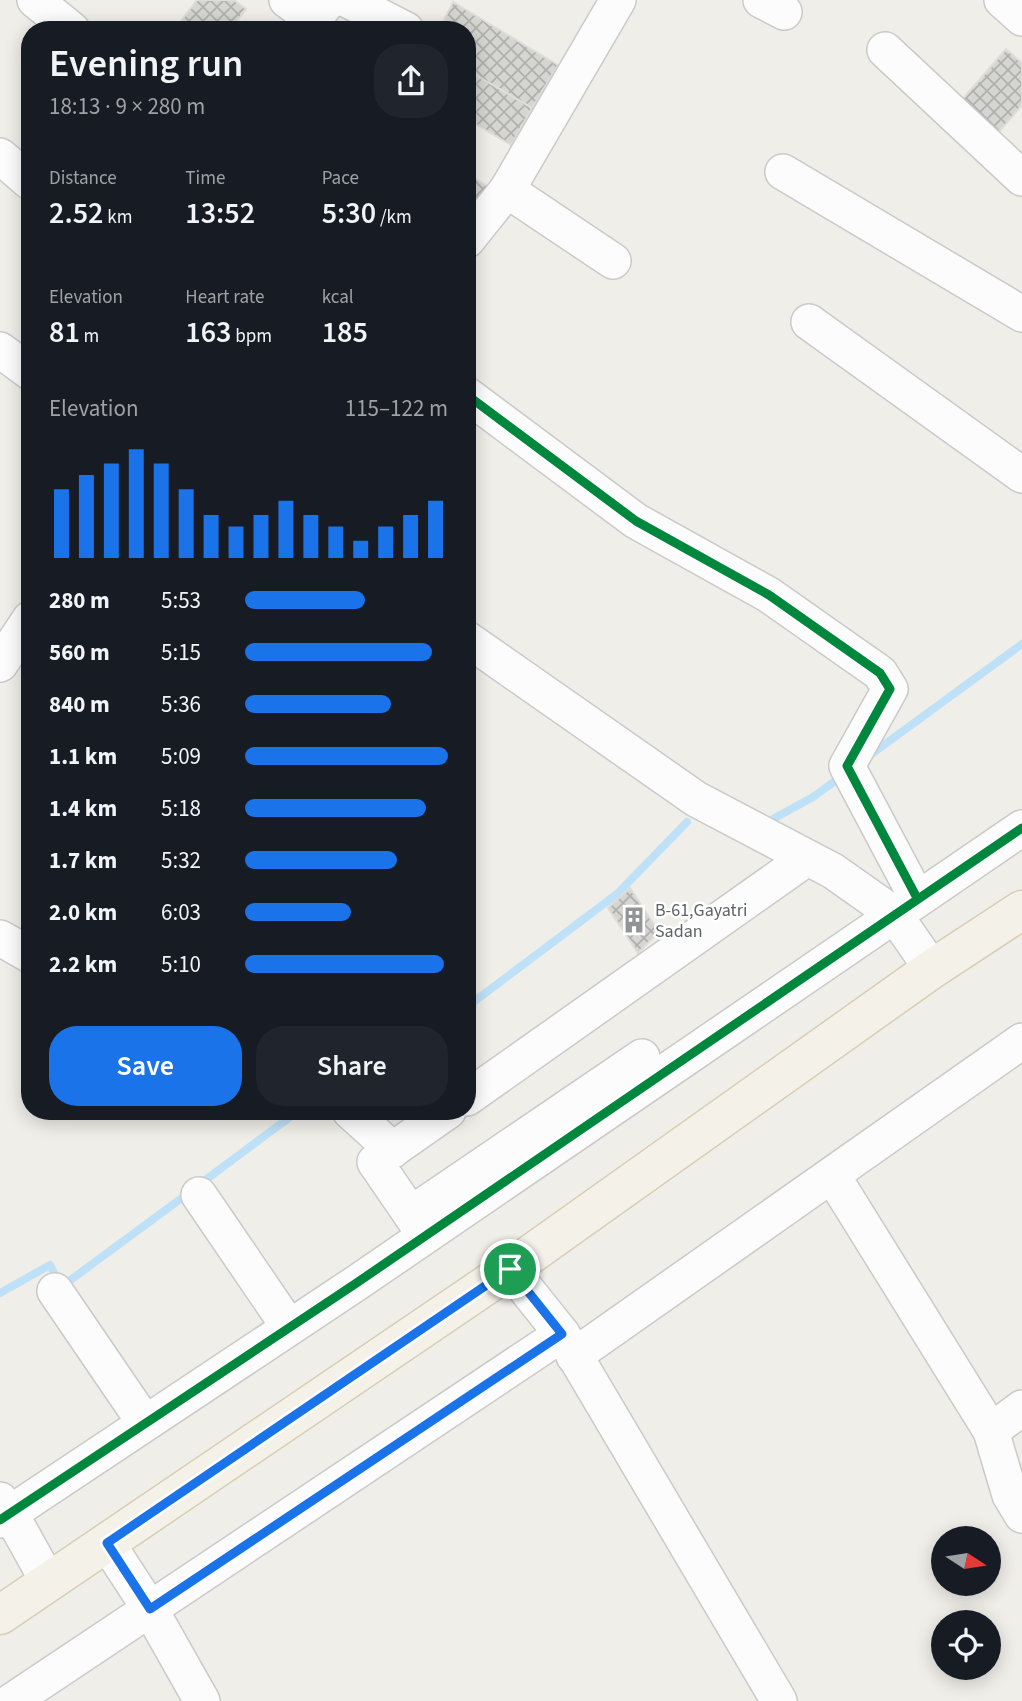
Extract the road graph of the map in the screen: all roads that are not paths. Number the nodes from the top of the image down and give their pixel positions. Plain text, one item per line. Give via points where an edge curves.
1 (35, 0) edge
2 (348, 0) edge
3 (618, 0) edge
4 (1002, 0) edge
5 (1022, 18) edge
6 (61, 21) edge
7 (389, 21) edge
8 (885, 50) dead end
9 (0, 156) edge
10 (783, 172) dead end
11 (21, 174) edge
12 (1022, 178) edge
13 (507, 190) junction
14 (476, 229) edge
15 (613, 261) dead end
16 (1022, 314) edge
17 (809, 322) dead end
18 (0, 350) edge
19 (21, 365) edge
20 (476, 402) edge
21 (1022, 475) edge
22 (21, 632) edge
23 (476, 645) edge
24 (0, 664) edge
25 (1022, 828) edge
26 (807, 858) junction
27 (895, 904) junction
28 (1022, 910) edge
29 (0, 937) edge
30 (21, 950) edge
31 (932, 969) junction
32 (1022, 1041) edge
33 (476, 1092) edge
34 (360, 1120) edge
35 (435, 1120) edge
36 (393, 1150) junction
37 (832, 1175) junction
38 (199, 1195) dead end
39 (418, 1224) junction
40 (510, 1269) junction
41 (55, 1291) dead end
42 (289, 1327) junction
43 (568, 1345) junction
44 (1022, 1408) edge
45 (145, 1423) junction
46 (991, 1431) junction
47 (3, 1511) edge
48 (1022, 1515) edge
49 (107, 1543) junction
50 (49, 1583) junction
51 (150, 1609) junction
52 (0, 1615) edge
53 (12, 1701) edge
54 (202, 1701) edge
55 (779, 1701) edge

1 - 6 street
2 - 7 street
3 - 13 street
4 - 5 street
8 - 12 street
9 - 11 street
10 - 16 street
13 - 14 street
13 - 15 street
17 - 21 street
18 - 19 street
20 - 27 street via 636,520 775,599 880,673 890,689 848,766
22 - 24 street
23 - 26 street via 696,799
25 - 27 street
26 - 27 street
26 - 33 street
27 - 31 street
27 - 39 street
28 - 31 main road
29 - 30 street
31 - 40 main road
32 - 37 street
34 - 36 street
35 - 36 street
36 - 39 street via 375,1163
37 - 43 street
37 - 46 street
38 - 42 street
39 - 42 street
40 - 43 street
40 - 49 main road
41 - 45 street
42 - 45 street
43 - 51 street
43 - 55 street
44 - 46 street
45 - 47 street
46 - 48 street via 1010,1495
47 - 50 street
49 - 50 main road
49 - 51 street
50 - 52 main road
51 - 53 street
51 - 54 street

